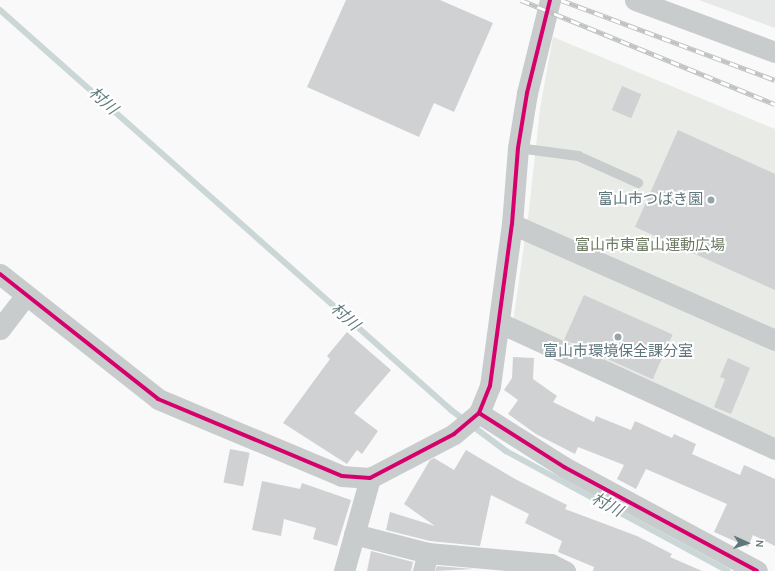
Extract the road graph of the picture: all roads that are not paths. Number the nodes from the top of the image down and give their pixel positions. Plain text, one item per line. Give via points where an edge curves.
1 (550, 0) edge
2 (635, 0) edge
3 (775, 52) edge
4 (518, 148) junction
5 (638, 183) dead end
6 (512, 224) junction
7 (0, 274) edge
8 (26, 295) junction
9 (500, 323) junction
10 (0, 329) edge
11 (775, 340) edge
12 (478, 413) junction
13 (775, 449) edge
14 (370, 478) junction
15 (354, 534) junction
16 (425, 562) edge
17 (344, 571) edge
18 (565, 571) edge
19 (757, 571) edge

1 - 4 street via 527,94
2 - 3 street
4 - 5 lane via 578,156
4 - 6 street
6 - 9 street
6 - 11 street
7 - 8 street
8 - 10 street
8 - 14 street via 158,399 342,476
9 - 12 street via 490,386
9 - 13 street
12 - 14 street via 457,432
12 - 19 street via 564,467
14 - 15 street
15 - 16 street
15 - 17 street
16 - 18 street via 551,564

